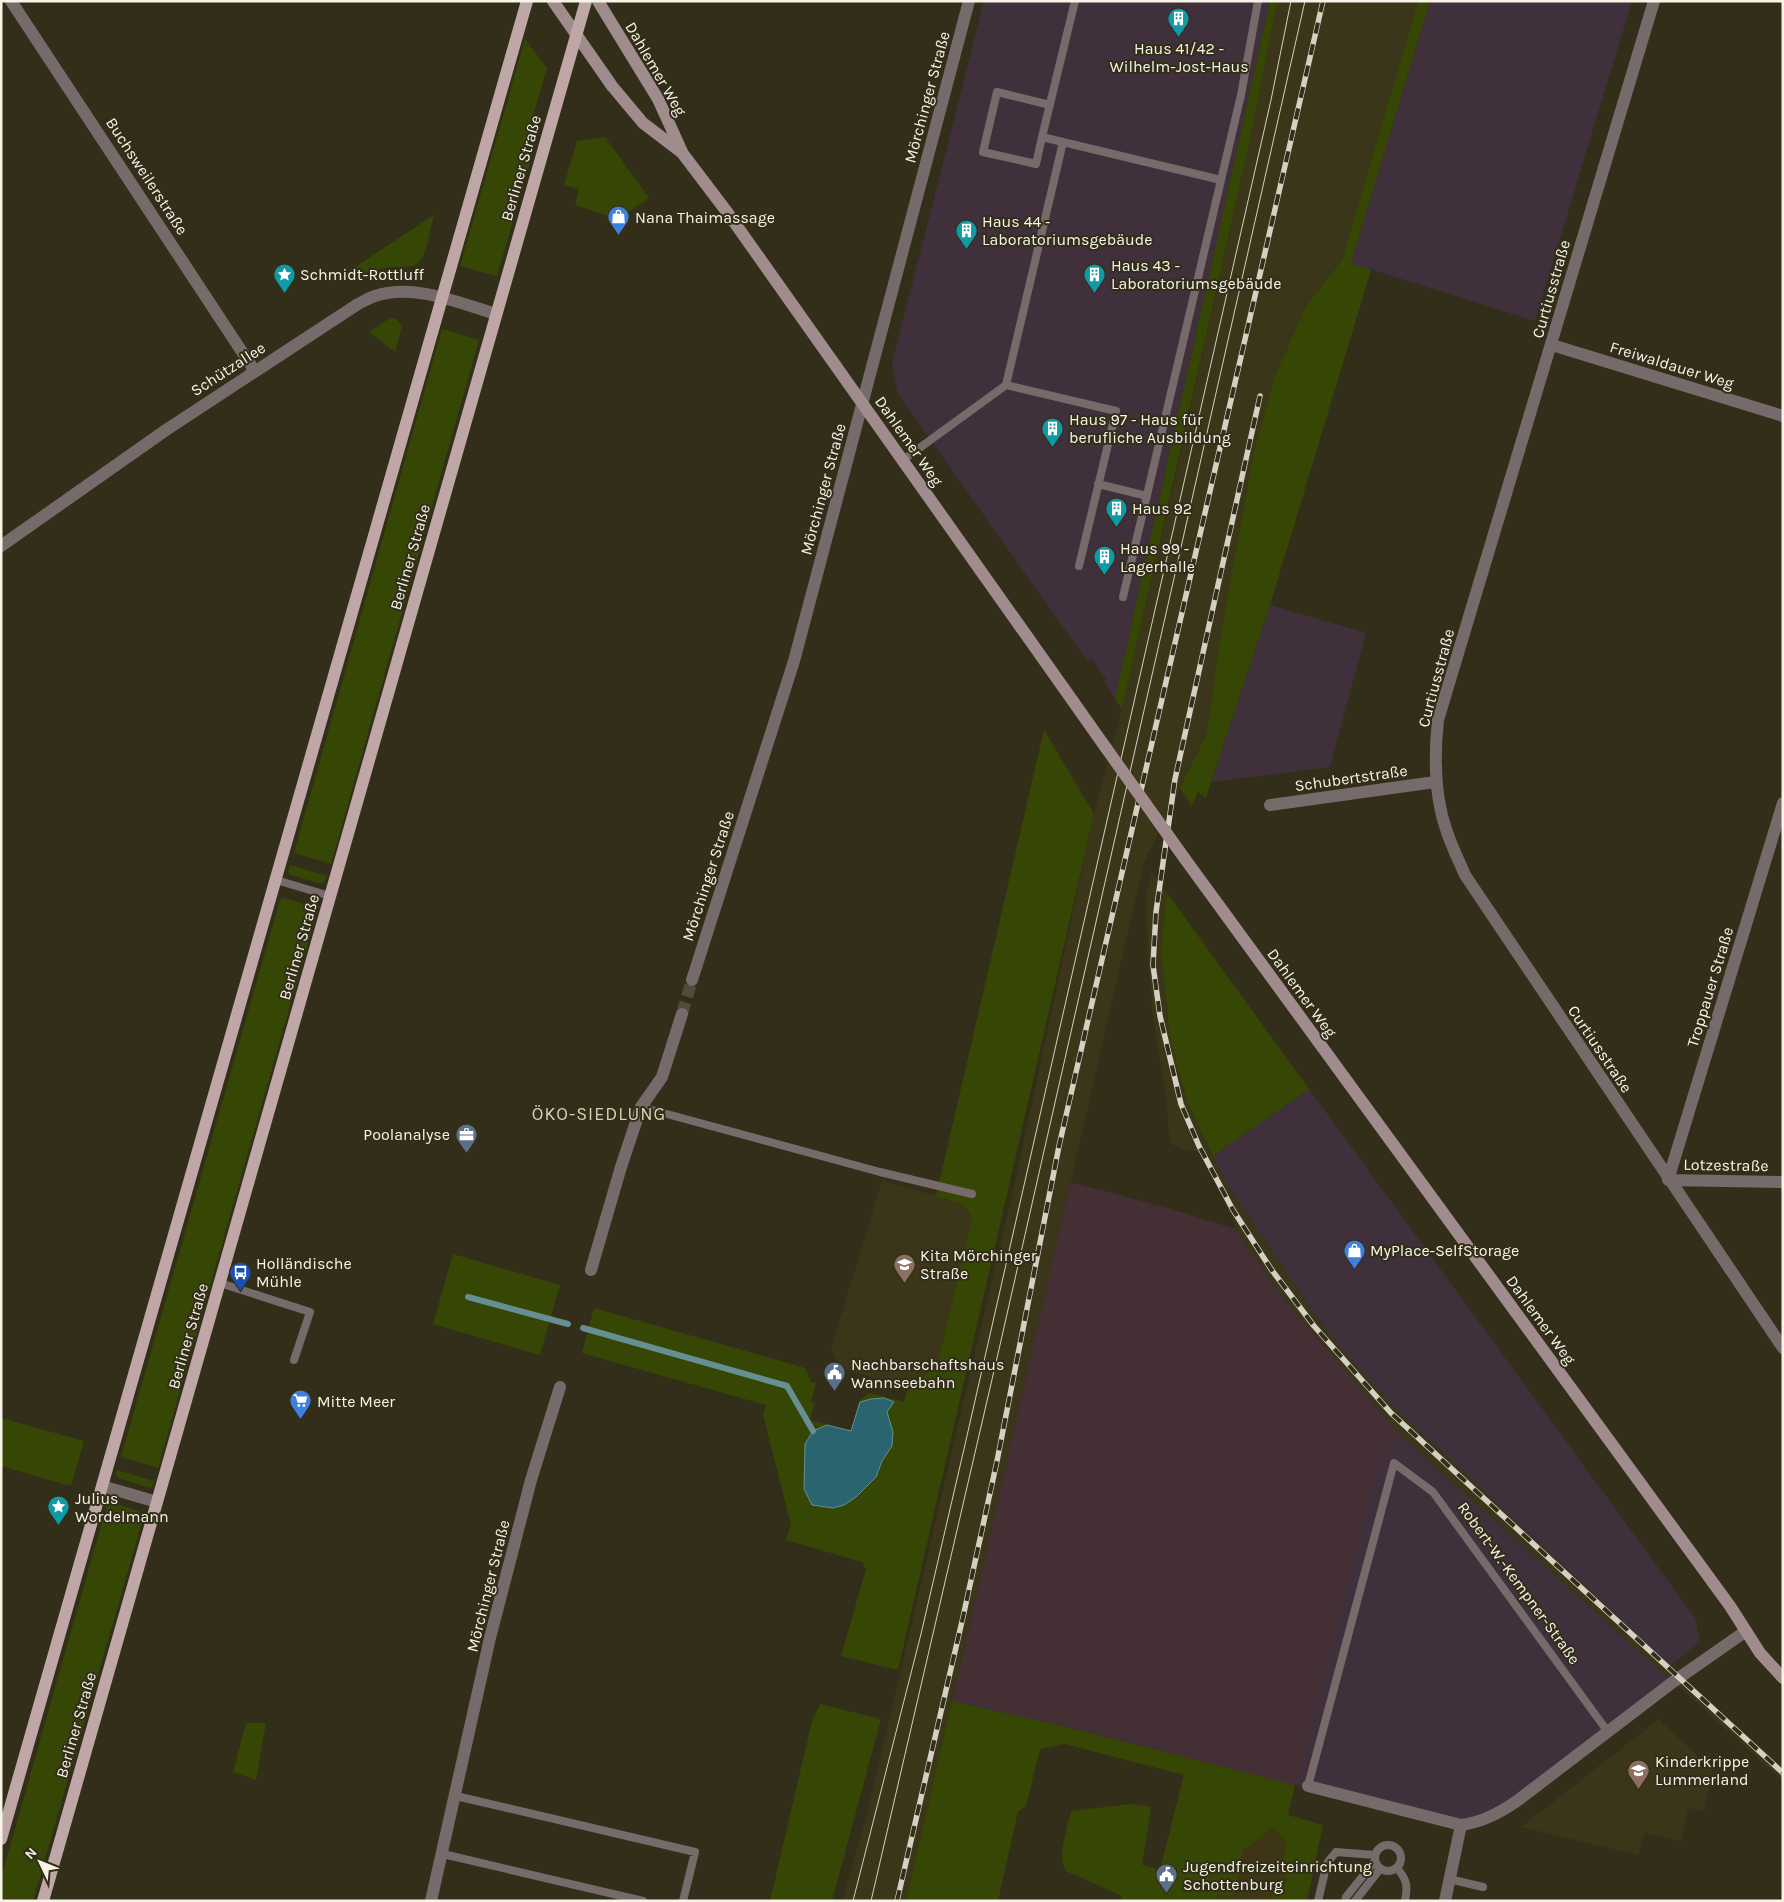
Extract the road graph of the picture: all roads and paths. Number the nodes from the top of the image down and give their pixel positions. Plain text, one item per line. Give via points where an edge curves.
1 (11, 1) edge
2 (527, 1) edge
3 (553, 1) edge
4 (586, 1) edge
5 (598, 1) edge
6 (969, 1) edge
7 (1075, 1) edge
8 (1258, 1) edge
9 (1654, 1) edge
10 (576, 34) junction
11 (1050, 105) junction
12 (1042, 137) junction
13 (1063, 142) junction
14 (683, 154) junction
15 (1221, 180) junction
16 (441, 298) junction
17 (496, 314) junction
18 (1552, 346) junction
19 (254, 370) junction
20 (1006, 385) junction
21 (862, 402) junction
22 (1783, 416) edge
23 (903, 460) junction
24 (1098, 484) junction
25 (1146, 496) junction
26 (1, 546) edge
27 (1079, 566) dead end
28 (1123, 597) dead end
29 (1436, 782) junction
30 (1783, 803) edge
31 (1270, 806) dead end
32 (1780, 827) edge
33 (276, 880) junction
34 (330, 896) junction
35 (692, 980) tunnel mouth
36 (682, 1014) tunnel mouth
37 (641, 1107) junction
38 (1668, 1180) junction
39 (1783, 1182) edge
40 (972, 1194) dead end
41 (591, 1270) dead end
42 (220, 1283) junction
43 (1783, 1348) edge
44 (294, 1360) dead end
45 (560, 1387) dead end
46 (102, 1486) junction
47 (157, 1502) junction
48 (1746, 1631) junction
49 (1783, 1678) edge
50 (1608, 1732) junction
51 (1308, 1786) joint
52 (456, 1796) junction
53 (1461, 1826) junction
54 (1, 1839) edge
55 (443, 1854) junction
56 (1375, 1858) junction
57 (1397, 1868) junction
58 (1380, 1869) junction
59 (1449, 1880) junction
60 (1483, 1887) dead end
61 (42, 1901) edge
62 (431, 1901) edge
63 (643, 1901) edge
64 (684, 1901) edge
65 (1318, 1901) edge
66 (1345, 1901) edge
67 (1355, 1901) edge
68 (1405, 1901) edge
69 (1445, 1901) edge

1 - 19 street, Buchsweilerstraße
2 - 16 main road
3 - 10 main road, Dahlemer Weg
4 - 10 main road, Berliner Straße
5 - 14 main road, Dahlemer Weg via 658,98
6 - 21 street, Mörchinger Straße
7 - 11 lane
8 - 15 lane
9 - 18 street, Curtiusstraße
10 - 14 main road, Dahlemer Weg via 605,79 643,123
10 - 17 main road, Berliner Straße
11 - 12 lane
11 - 12 lane via 997,92 983,152 1036,164
12 - 13 lane
13 - 15 lane
13 - 20 lane
14 - 21 main road, Dahlemer Weg
15 - 25 lane
16 - 17 street, Schützallee
16 - 19 street, Schützallee via 416,292 375,296
16 - 33 main road
17 - 34 main road, Berliner Straße
18 - 22 street, Freiwaldauer Weg
18 - 29 street, Curtiusstraße via 1438,720
19 - 26 street, Schützallee
20 - 23 lane
20 - 24 lane via 1116,411
21 - 23 main road, Dahlemer Weg
21 - 35 street, Mörchinger Straße via 794,661
23 - 48 main road, Dahlemer Weg, bridge via 1185,858
24 - 25 lane
24 - 27 lane
25 - 28 lane
29 - 31 street, Schubertstraße
29 - 38 street, Curtiusstraße via 1446,830 1465,875
30 - 32 street, Troppauer Straße
32 - 38 street, Troppauer Straße
33 - 34 lane
33 - 46 main road
34 - 42 main road, Berliner Straße
36 - 37 street via 662,1077
37 - 40 lane
37 - 41 street
38 - 39 street, Lotzestraße
38 - 43 street, Curtiusstraße
42 - 44 lane via 310,1312
42 - 47 main road, Berliner Straße
45 - 52 street, Mörchinger Straße via 531,1480 490,1638
46 - 47 street
46 - 54 main road
47 - 61 main road, Berliner Straße
48 - 49 main road, Dahlemer Weg via 1760,1653
48 - 50 street
50 - 51 lane, Robert-W.-Kempner-Straße via 1433,1492 1394,1463
50 - 53 street via 1494,1816
51 - 53 street
52 - 55 street, Mörchinger Straße
52 - 64 lane via 695,1852
53 - 59 street
55 - 62 street, Mörchinger Straße
55 - 63 lane
56 - 57 lane via 1379,1848 1387,1844 1395,1846 1401,1861
56 - 58 lane
56 - 65 lane via 1336,1852 1326,1862
56 - 66 lane
57 - 58 lane via 1388,1872
57 - 68 lane via 1408,1888
58 - 67 lane
59 - 60 lane
59 - 69 street

